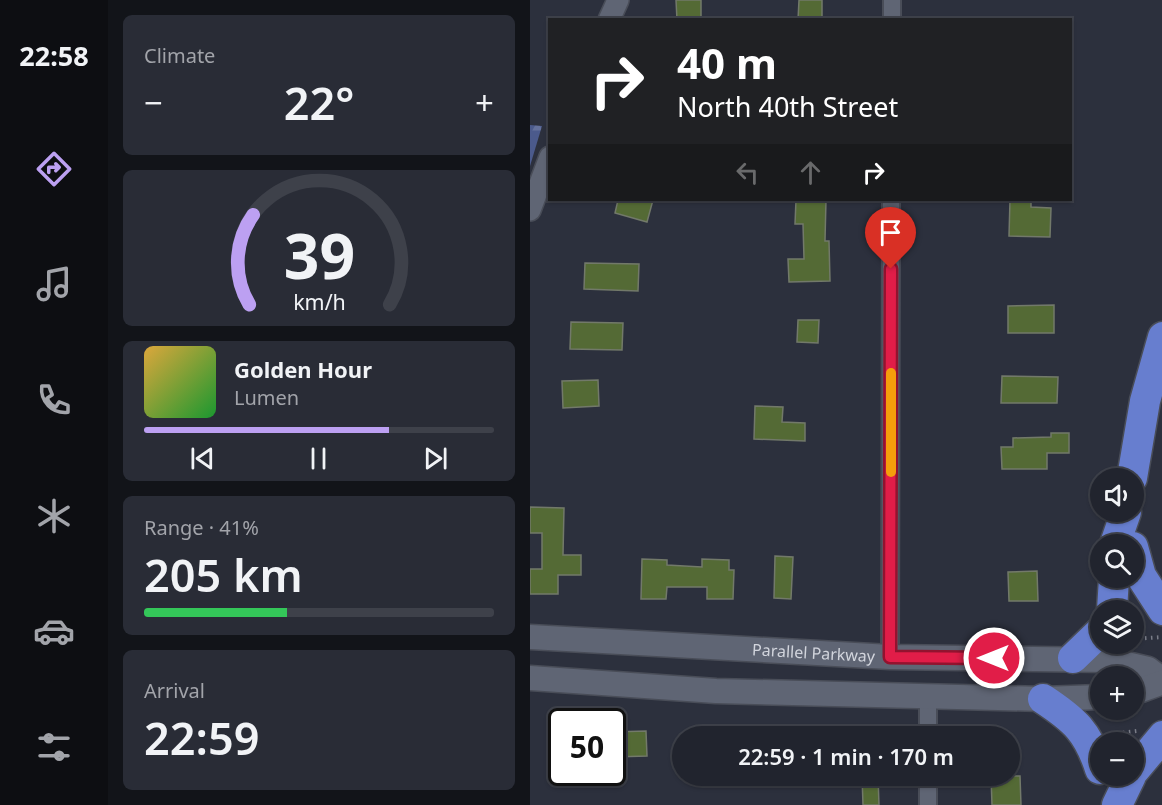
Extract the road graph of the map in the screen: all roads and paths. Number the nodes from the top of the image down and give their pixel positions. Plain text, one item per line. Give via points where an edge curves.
1 (618, 0) edge
2 (892, 0) edge
3 (611, 18) edge
4 (892, 18) edge
5 (548, 162) edge
6 (891, 201) edge
7 (530, 210) edge
8 (1163, 337) edge
9 (1134, 468) edge
10 (1127, 533) edge
11 (1163, 610) edge
12 (1163, 637) edge
13 (530, 638) edge
14 (1144, 638) edge
15 (1090, 642) edge
16 (890, 657) junction
17 (1073, 658) junction
18 (530, 678) edge
19 (1163, 681) edge
20 (1144, 689) edge
21 (928, 697) junction
22 (1090, 697) edge
23 (1043, 699) junction
24 (928, 726) edge
25 (1155, 735) edge
26 (1090, 741) edge
27 (1144, 754) edge
28 (928, 786) edge
29 (1103, 786) edge
30 (1126, 786) edge
31 (928, 805) edge
32 (1104, 805) edge
33 (1117, 805) edge

1 - 3 street
2 - 4 street
5 - 7 street
6 - 16 street
8 - 9 highway via 1145,401
10 - 11 highway via 1140,576
12 - 14 path
13 - 16 main road, Parallel Parkway
15 - 17 highway
16 - 17 main road, Parallel Parkway
17 - 19 main road, Parallel Parkway via 1109,660 1148,669
18 - 21 main road via 716,691
19 - 20 main road, Parallel Parkway
21 - 23 main road
21 - 24 street
22 - 23 main road
23 - 26 highway via 1064,713
25 - 27 highway
28 - 31 street
29 - 32 highway
30 - 33 highway

